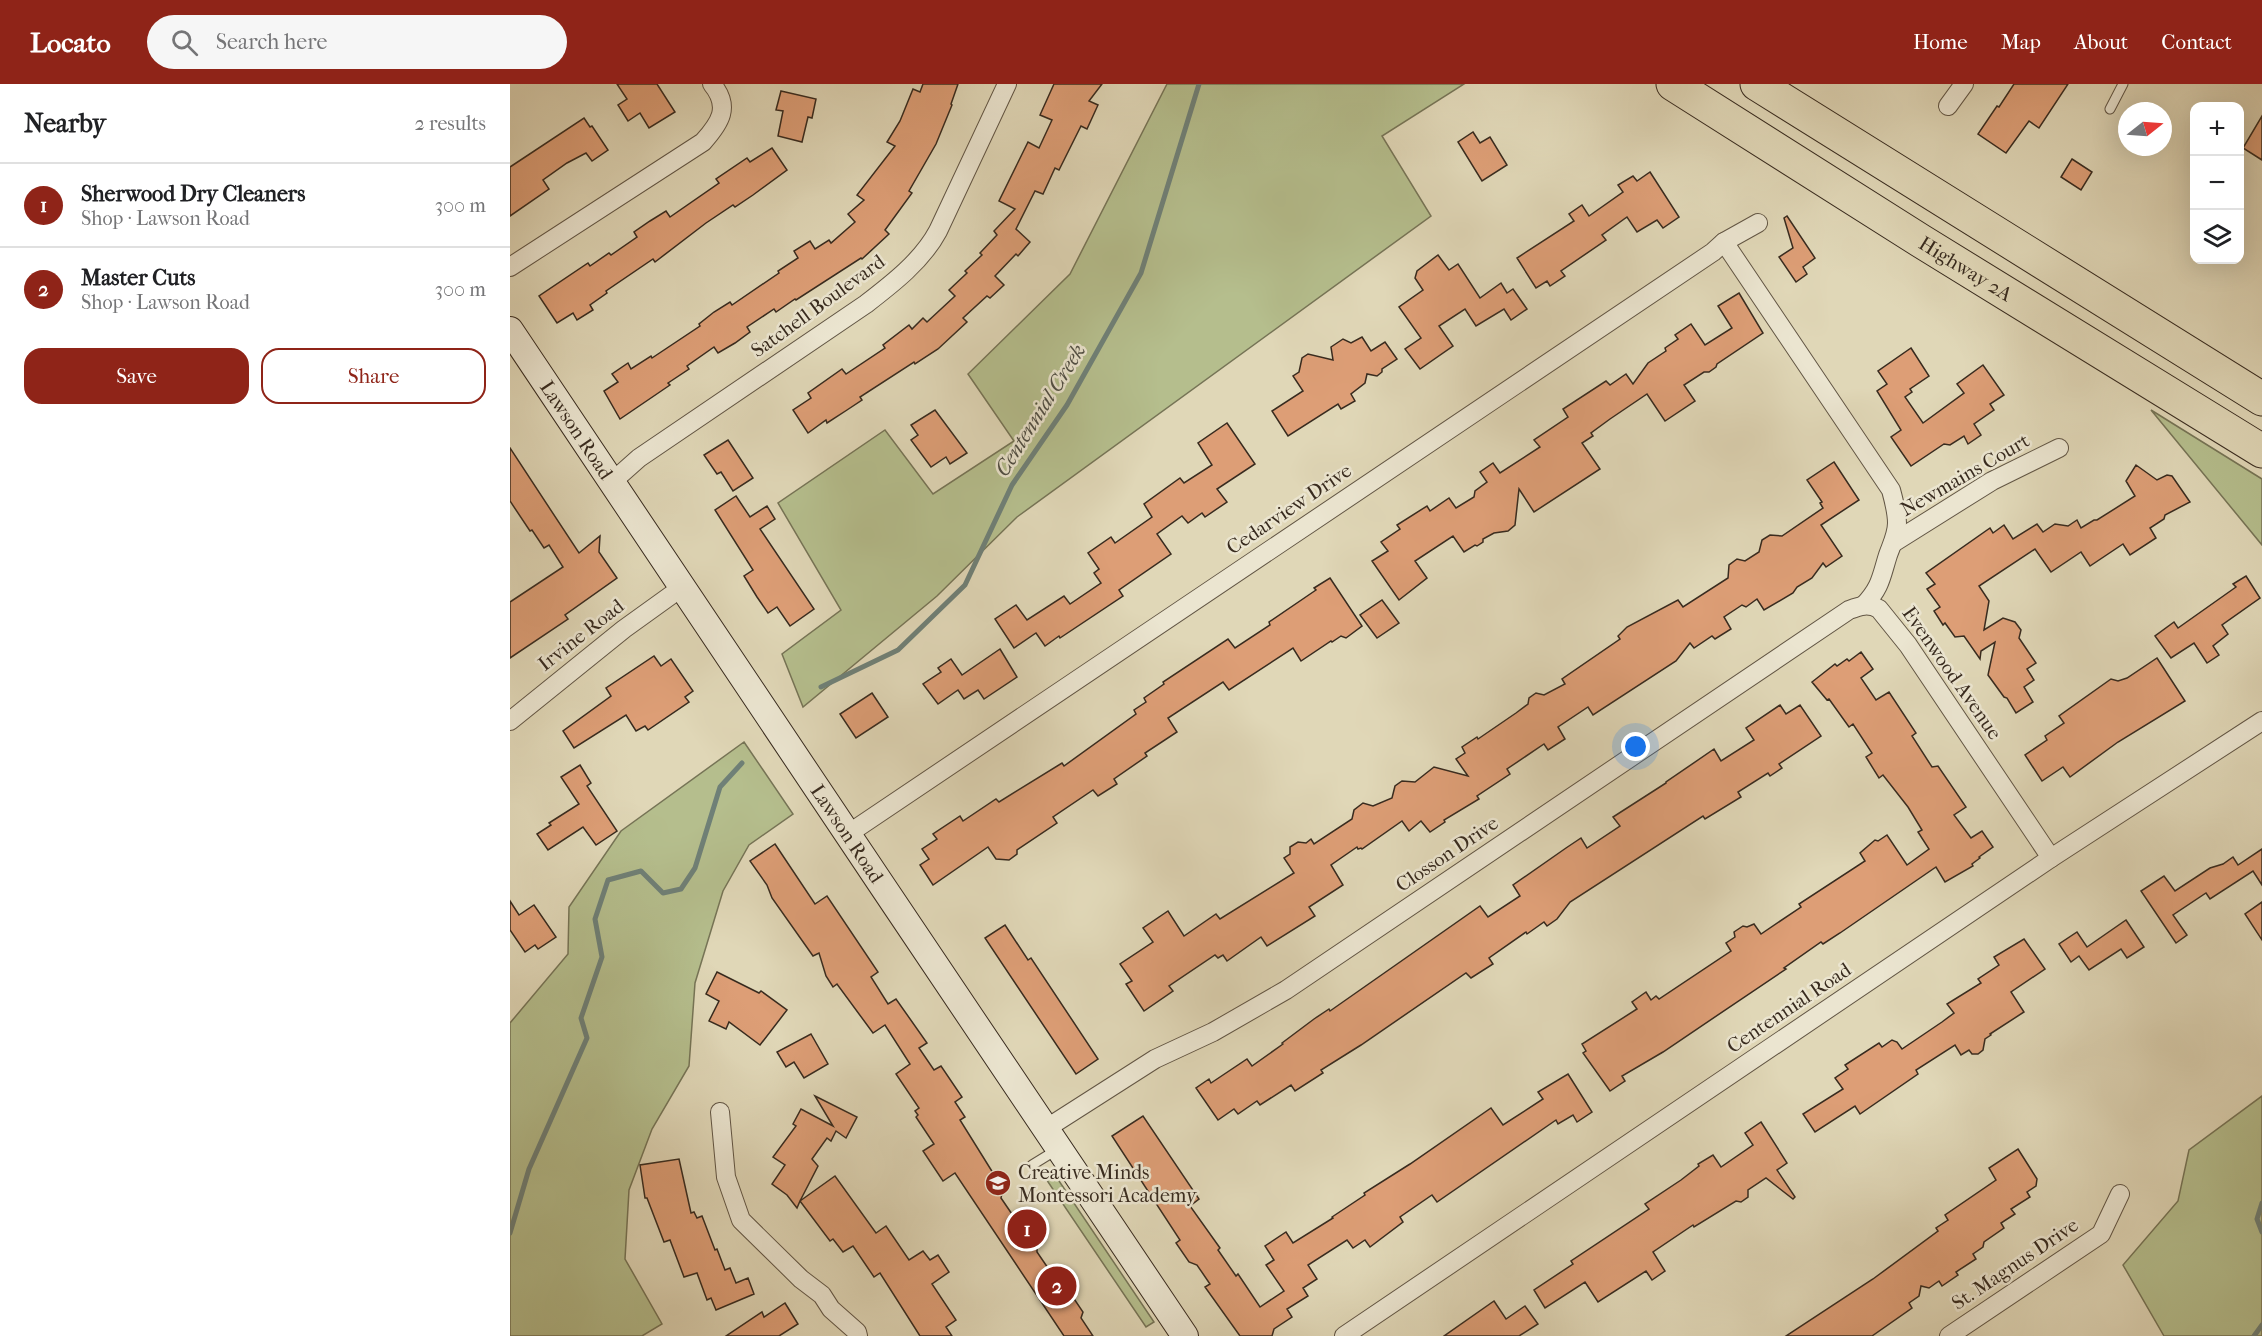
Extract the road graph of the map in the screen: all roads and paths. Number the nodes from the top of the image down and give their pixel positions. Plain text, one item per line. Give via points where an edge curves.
1 (712, 84) edge
2 (1007, 84) edge
3 (1672, 84) edge
4 (1757, 84) edge
5 (1964, 84) edge
6 (2123, 84) edge
7 (1948, 106) dead end
8 (2110, 109) dead end
9 (1758, 223) dead end
10 (1724, 242) junction
11 (510, 267) edge
12 (510, 330) edge
13 (2262, 399) edge
14 (2059, 448) dead end
15 (2262, 451) edge
16 (612, 482) junction
17 (1893, 543) junction
18 (681, 588) junction
19 (1864, 605) junction
20 (510, 721) edge
21 (2262, 721) edge
22 (848, 834) junction
23 (2051, 858) junction
24 (720, 1112) dead end
25 (1053, 1138) junction
26 (1032, 1166) dead end
27 (2120, 1194) dead end
28 (858, 1336) edge
29 (1185, 1336) edge
30 (1344, 1336) edge
31 (1948, 1336) edge

1 - 11 street via 721,101 722,114 717,127 703,142
2 - 16 street, Satchell Boulevard via 925,251 866,304 639,458
3 - 15 highway, Highway 2A
4 - 13 highway
5 - 7 street
6 - 8 lane
9 - 10 street, Cedarview Drive
10 - 17 street via 1891,490 1897,524
10 - 22 street, Cedarview Drive
12 - 16 street, Lawson Road
14 - 17 street, Newmains Court via 1992,481
16 - 18 street, Lawson Road
17 - 19 street via 1882,581
18 - 20 street, Irvine Road
18 - 22 street, Lawson Road
19 - 23 street, Evenwood Avenue via 1879,609 1908,645
19 - 25 street, Closson Drive via 1849,609 1286,990 1213,1032 1155,1059
21 - 23 street, Centennial Road
22 - 25 street, Lawson Road
23 - 30 street, Centennial Road
24 - 28 street via 726,1177 741,1220 822,1295
25 - 26 lane
25 - 29 street, Lawson Road
27 - 31 street, St. Magnus Drive via 2101,1234

